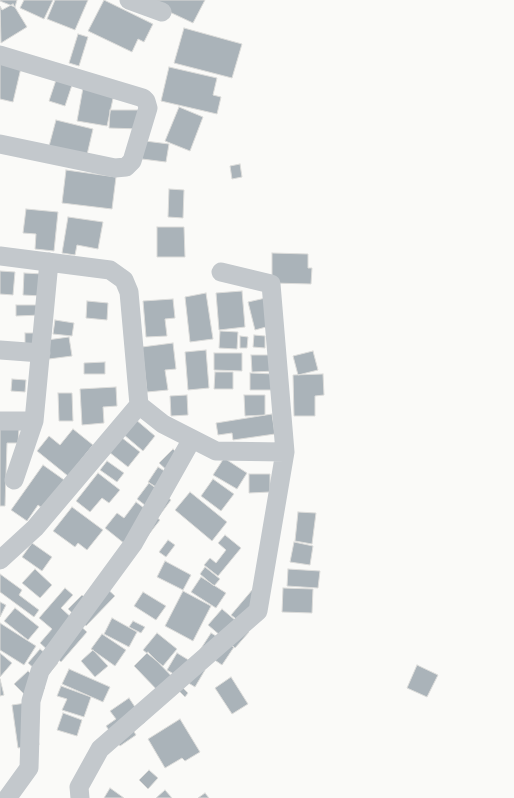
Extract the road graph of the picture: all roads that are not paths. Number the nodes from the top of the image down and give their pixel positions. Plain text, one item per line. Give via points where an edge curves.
1 (129, 0) edge
2 (162, 12) dead end
3 (0, 54) edge
4 (0, 144) edge
5 (0, 256) edge
6 (50, 262) junction
7 (221, 272) dead end
8 (0, 350) edge
9 (40, 353) junction
10 (139, 405) junction
11 (0, 421) edge
12 (34, 421) junction
13 (192, 439) junction
14 (285, 452) junction
15 (14, 480) dead end
16 (0, 560) edge
17 (6, 794) edge
18 (80, 798) edge

1 - 2 street
3 - 4 street via 143,98 148,108 132,161 126,167 115,168
5 - 6 street
6 - 9 street
6 - 10 street via 110,270 124,280 129,292
7 - 14 street via 271,284
8 - 9 street
9 - 12 street
10 - 13 street via 163,424
10 - 16 street via 35,528
11 - 12 street
12 - 15 street
13 - 14 street via 216,451
13 - 17 street via 133,544 40,672 31,701 29,768
14 - 18 street via 258,611 100,749 79,787

